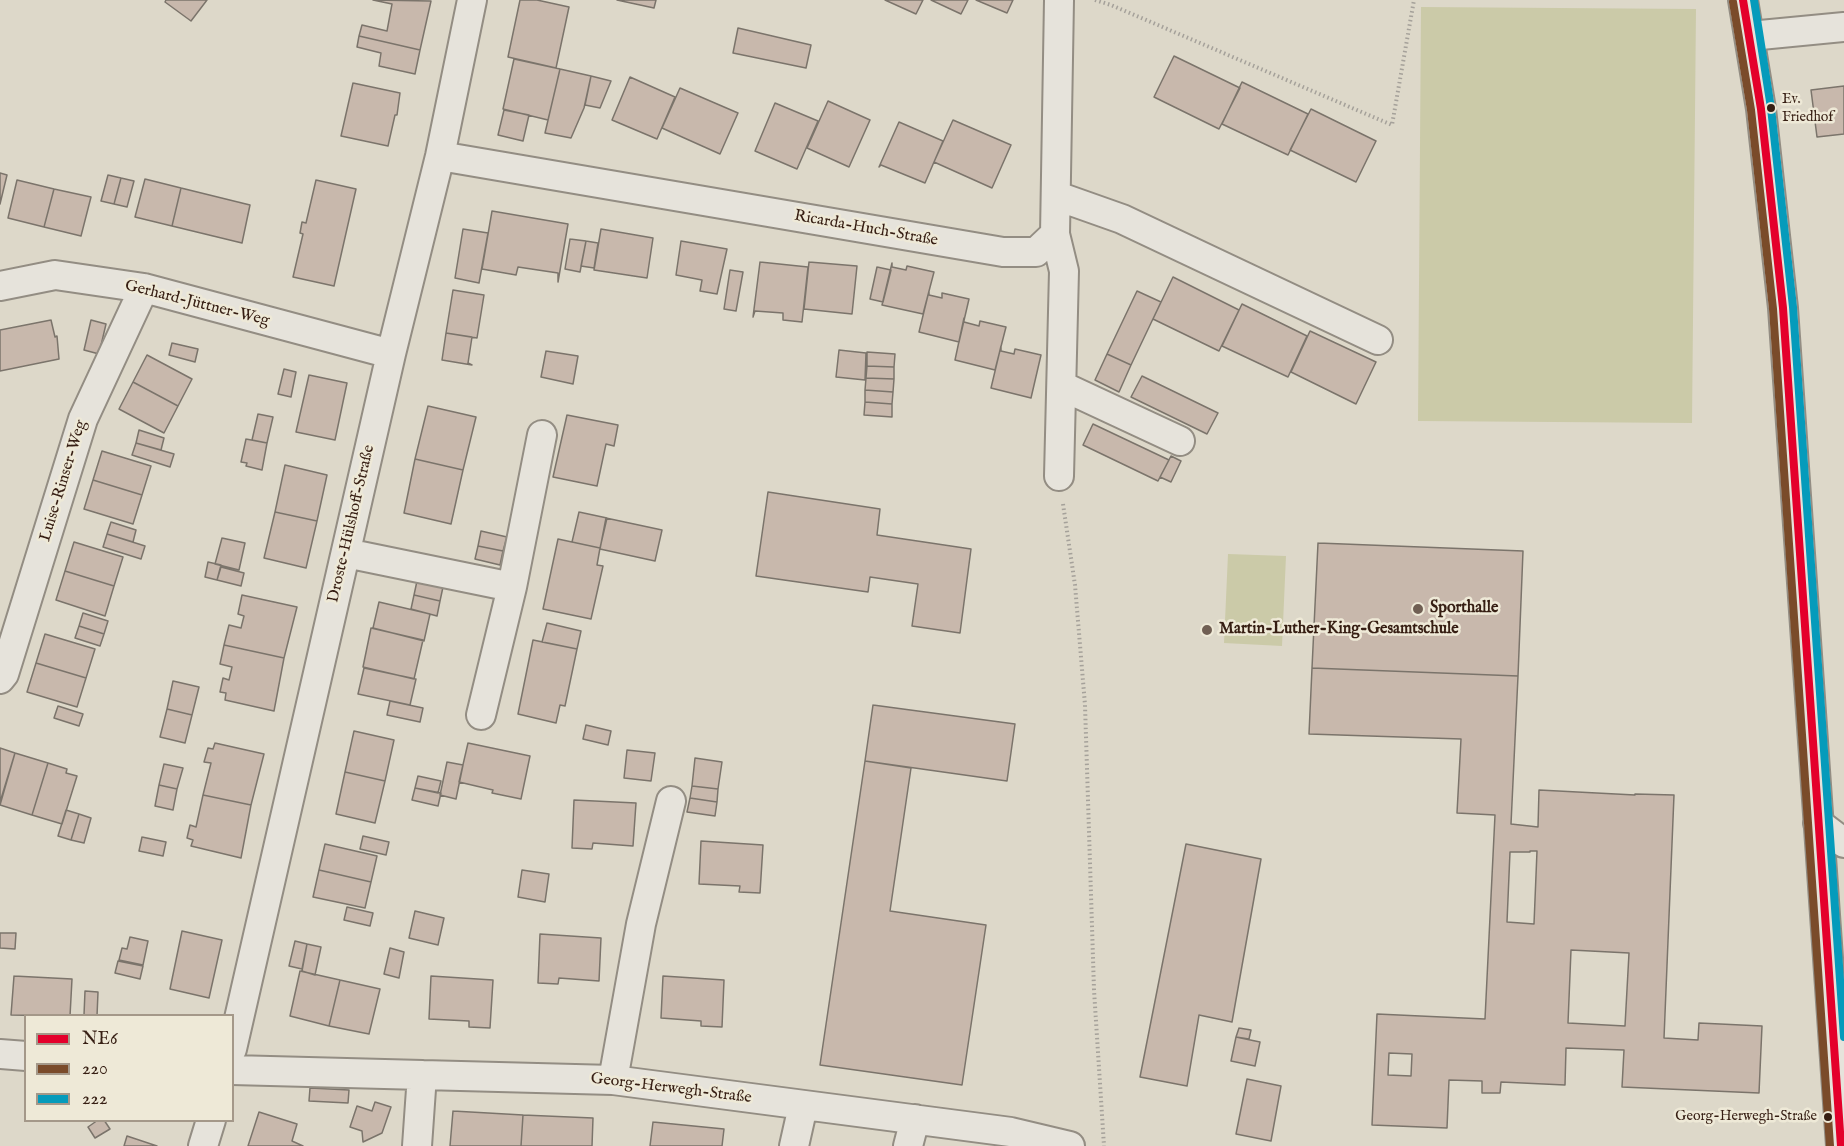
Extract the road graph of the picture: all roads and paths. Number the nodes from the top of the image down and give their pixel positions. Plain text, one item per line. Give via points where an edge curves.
1 (472, 0) edge
2 (1059, 0) edge
3 (1095, 0) edge
4 (1414, 0) edge
5 (1743, 0) edge
6 (1844, 27) edge
7 (1750, 36) junction
8 (440, 156) junction
9 (1057, 196) junction
10 (1055, 234) junction
11 (0, 286) edge
12 (144, 288) junction
13 (1378, 340) dead end
14 (391, 354) junction
15 (1062, 386) junction
16 (542, 435) dead end
17 (1180, 441) dead end
18 (1059, 476) joint
19 (346, 553) junction
20 (512, 587) junction
21 (0, 679) edge
22 (481, 715) dead end
23 (671, 801) dead end
24 (1818, 823) junction
25 (1844, 843) edge
26 (234, 1040) edge
27 (0, 1054) edge
28 (24, 1056) edge
29 (1839, 1069) edge
30 (234, 1070) edge
31 (422, 1075) junction
32 (613, 1080) junction
33 (803, 1106) junction
34 (210, 1122) edge
35 (911, 1133) edge
36 (203, 1146) edge
37 (417, 1146) edge
38 (794, 1146) edge
39 (1070, 1146) edge
40 (1104, 1146) edge
41 (1841, 1146) edge

1 - 8 street, Droste-Hülshoff-Straße
2 - 9 street
3 - 4 path via 1392,124
5 - 7 street
6 - 7 street
7 - 24 street via 1784,308
8 - 10 street, Ricarda-Huch-Straße via 1003,252 1036,252
8 - 14 street, Droste-Hülshoff-Straße
9 - 10 street
9 - 13 street via 1122,219
10 - 15 street via 1064,271
11 - 12 street, Gerhard-Jüttner-Weg via 55,274
12 - 14 street, Gerhard-Jüttner-Weg
12 - 21 street, Luise-Rinser-Weg via 83,419
14 - 19 street, Droste-Hülshoff-Straße
15 - 17 street
15 - 18 street
16 - 20 street
18 - 40 path via 1075,585 1085,705 1094,990
19 - 20 street
19 - 26 street, Droste-Hülshoff-Straße
20 - 22 street
23 - 32 street via 641,924
24 - 25 street
24 - 29 street
27 - 28 street
29 - 41 street
30 - 31 street, Georg-Herwegh-Straße
31 - 32 street, Georg-Herwegh-Straße
31 - 37 street
32 - 33 street, Georg-Herwegh-Straße
33 - 35 street, Georg-Herwegh-Straße
33 - 38 street
34 - 36 street
35 - 39 street, Georg-Herwegh-Straße via 1011,1132

